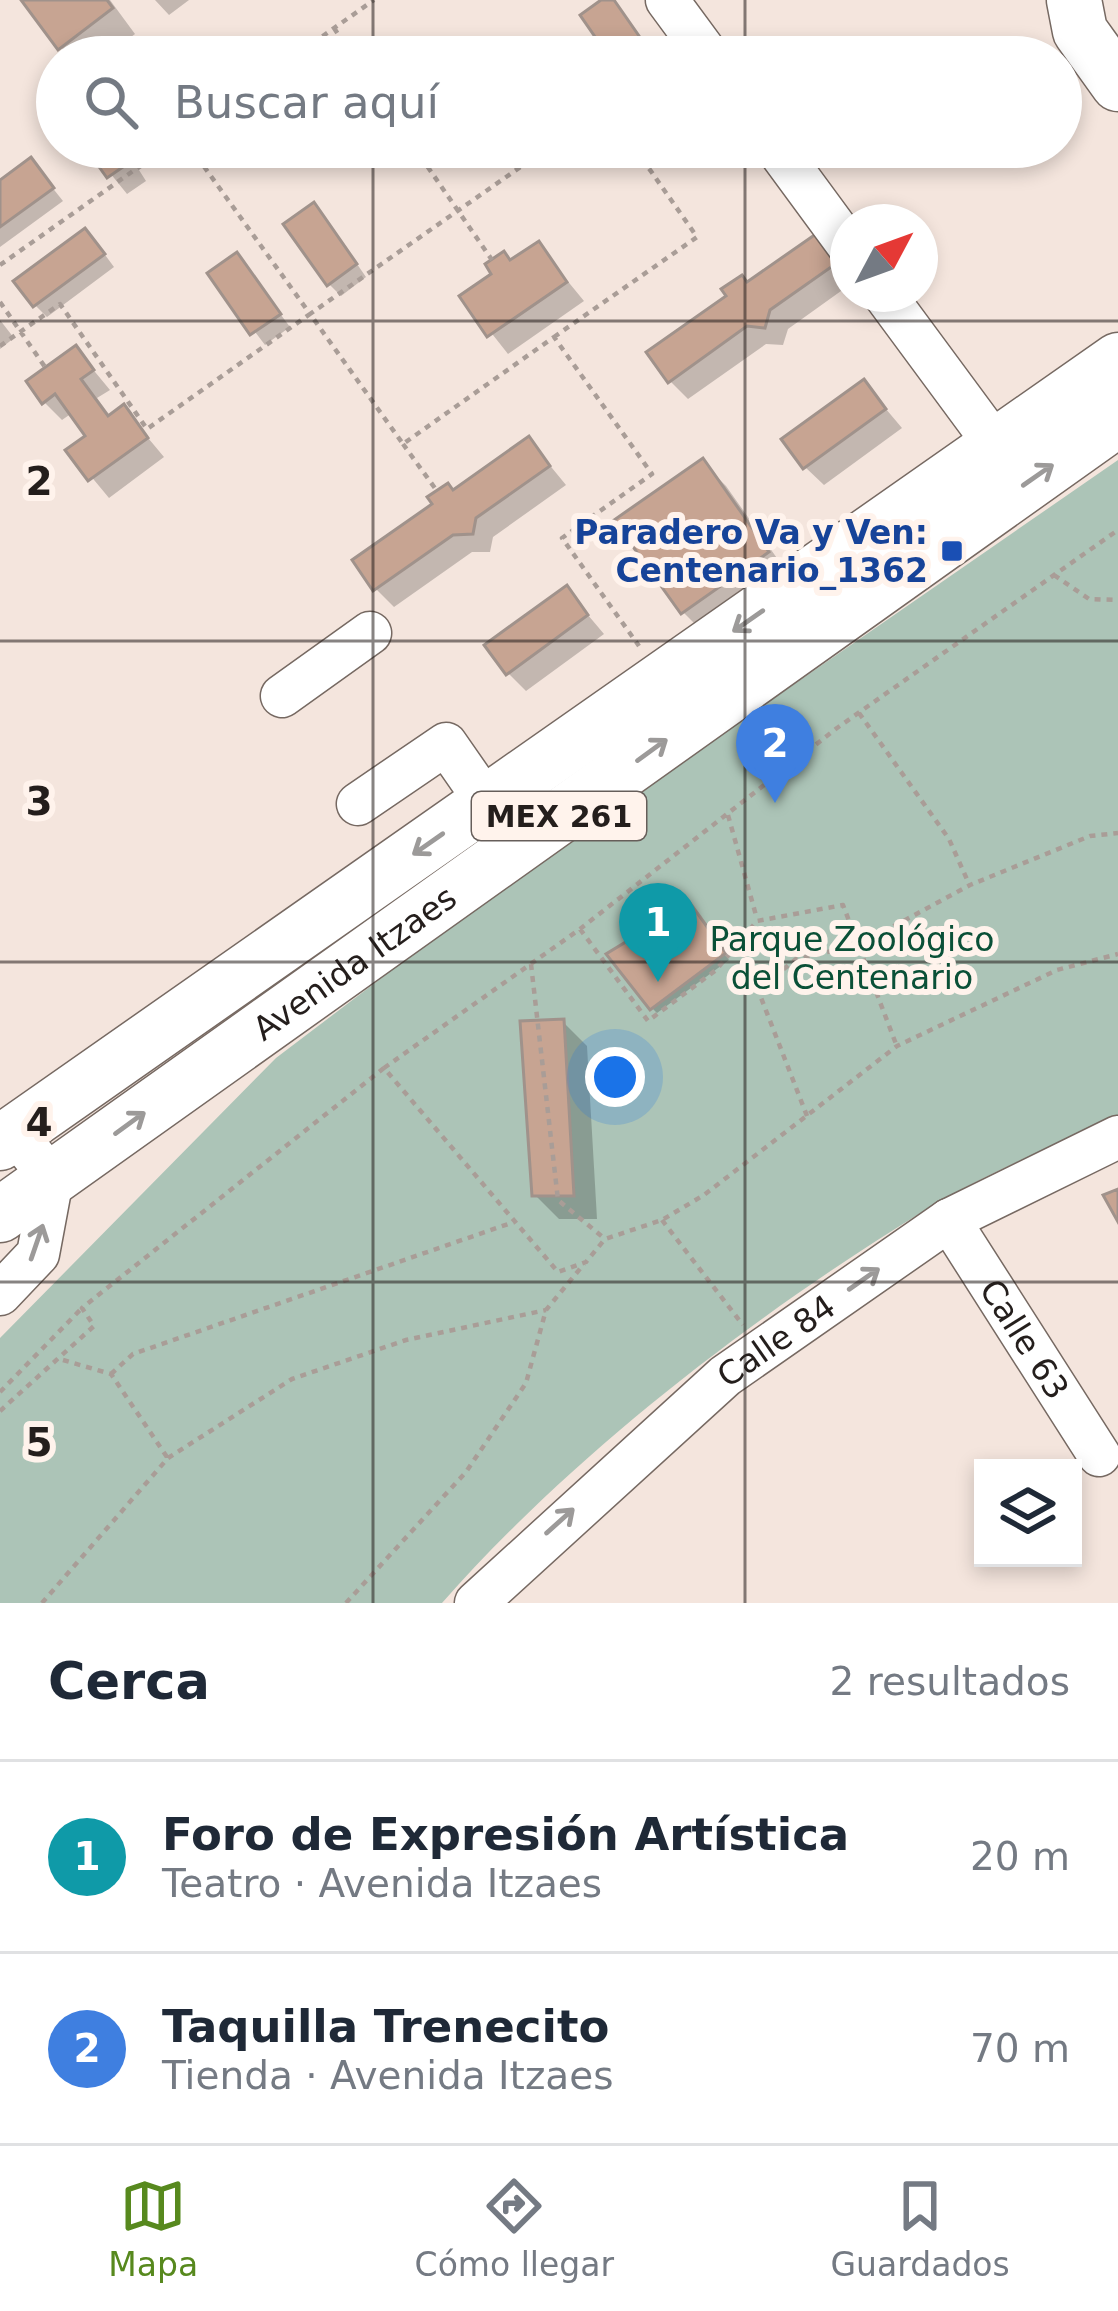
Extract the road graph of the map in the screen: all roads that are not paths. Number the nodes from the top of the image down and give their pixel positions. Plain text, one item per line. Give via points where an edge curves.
1 (668, 0) edge
2 (1074, 0) edge
3 (695, 36) edge
4 (1118, 84) edge
5 (791, 168) edge
6 (830, 220) edge
7 (894, 312) edge
8 (1118, 360) edge
9 (1118, 419) edge
10 (984, 475) junction
11 (370, 633) dead end
12 (282, 696) dead end
13 (358, 804) dead end
14 (501, 826) junction
15 (1118, 1137) edge
16 (8, 1138) edge
17 (52, 1179) junction
18 (0, 1215) edge
19 (949, 1220) junction
20 (0, 1294) edge
21 (1099, 1455) dead end
22 (476, 1603) edge

1 - 3 street
2 - 4 main road via 1079,32
5 - 6 street
7 - 10 street
8 - 10 main road, Avenida Itzaes / MEX 261
10 -> 9 main road, Avenida Itzaes / MEX 261
10 - 14 main road, Avenida Itzaes / MEX 261
11 - 12 street
13 - 14 street via 446,744
14 -> 16 main road, Avenida Itzaes / MEX 261
17 -> 14 main road, Avenida Itzaes / MEX 261
15 - 19 street, Calle 84
16 - 17 street
17 - 18 main road, Avenida Itzaes / MEX 261
20 -> 17 street via 38,1254
19 - 21 street, Calle 63
22 -> 19 street, Calle 84 via 724,1376

